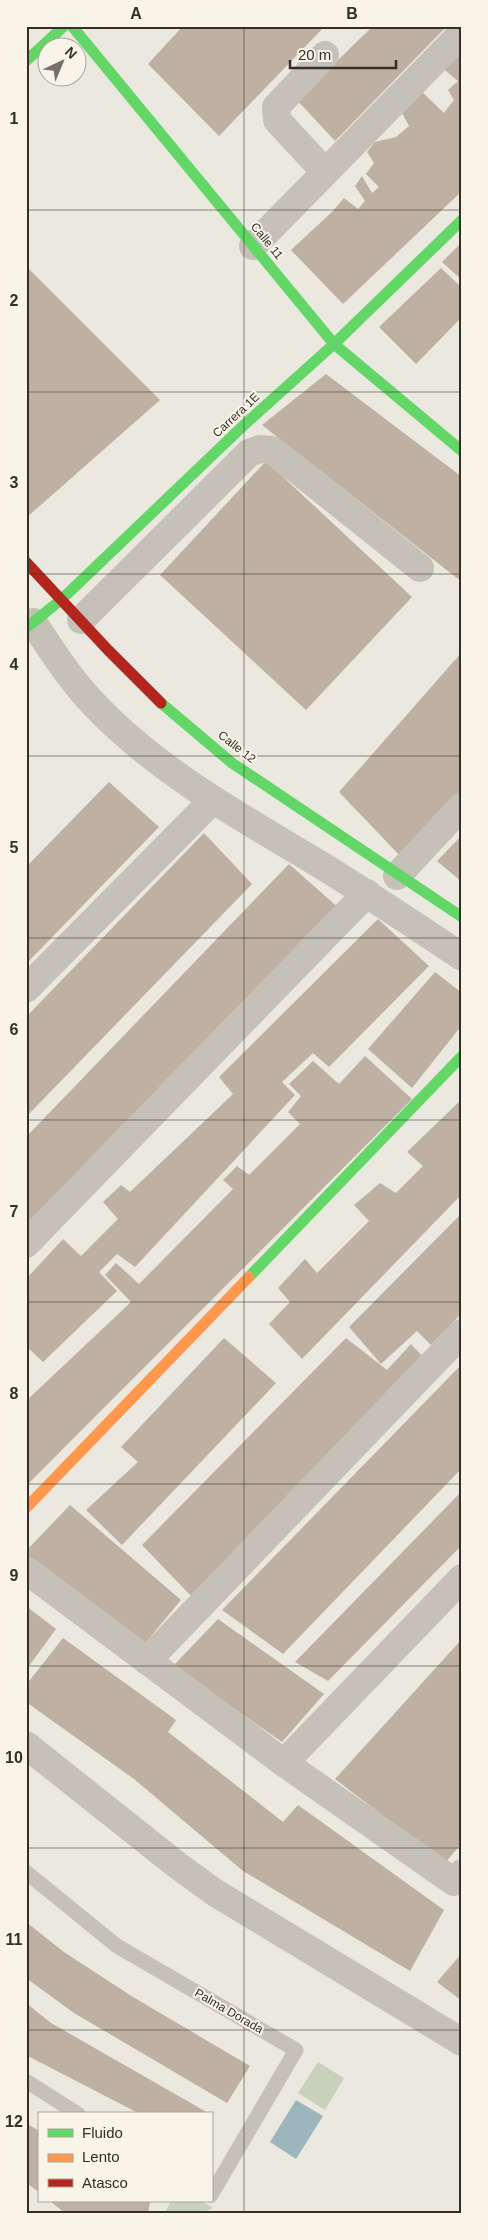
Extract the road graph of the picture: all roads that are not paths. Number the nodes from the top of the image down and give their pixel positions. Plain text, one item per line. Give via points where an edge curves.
1 (64, 26) edge
2 (72, 26) edge
3 (462, 32) edge
4 (325, 55) dead end
5 (26, 60) edge
6 (325, 172) junction
7 (462, 220) edge
8 (253, 246) junction
9 (334, 344) junction
10 (462, 451) edge
11 (26, 562) edge
12 (420, 568) dead end
13 (62, 599) junction
14 (81, 620) junction
15 (30, 625) edge
16 (213, 800) junction
17 (462, 806) edge
18 (398, 876) junction
19 (366, 893) junction
20 (462, 918) edge
21 (462, 957) edge
22 (26, 990) edge
23 (462, 1056) edge
24 (26, 1244) edge
25 (462, 1332) edge
26 (26, 1508) edge
27 (26, 1570) edge
28 (462, 1578) edge
29 (147, 1661) junction
30 (26, 1745) edge
31 (284, 1763) junction
32 (26, 1872) edge
33 (462, 1873) edge
34 (462, 2042) edge
35 (26, 2081) edge
36 (75, 2112) edge
37 (212, 2193) edge

1 - 5 main road
2 - 8 main road, Calle 11
3 - 6 street
4 - 6 street via 276,108 275,114
6 - 8 street
7 - 9 main road, Carrera 1E
8 - 9 main road, Calle 11
9 - 10 main road, Calle 11
9 - 13 main road, Carrera 1E
11 - 13 main road, Calle 12
12 - 14 street via 272,450 260,449 249,453
13 - 14 main road, Calle 12
13 - 15 main road, Carrera 1E
14 - 18 main road, Calle 12 via 152,695 232,763
15 - 16 street via 88,699 148,755
16 - 19 street
16 - 22 street
17 - 18 street
18 - 20 main road, Calle 12
19 - 21 street
19 - 24 street
23 - 26 main road
25 - 29 street
27 - 29 street
28 - 31 street
29 - 31 street
30 - 34 street via 214,1892
31 - 33 street via 454,1882
32 - 37 lane, Palma Dorada via 117,1946 296,2050
35 - 36 lane

